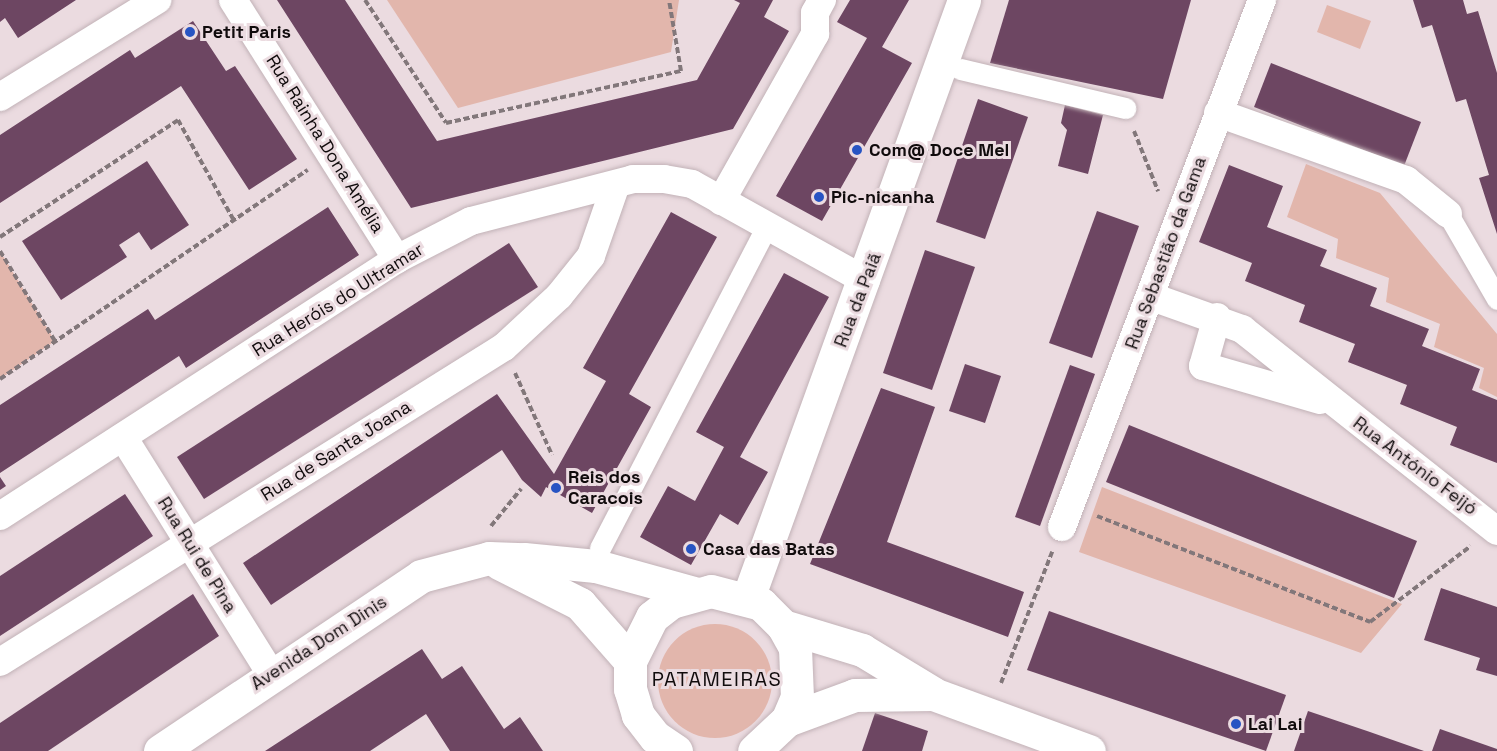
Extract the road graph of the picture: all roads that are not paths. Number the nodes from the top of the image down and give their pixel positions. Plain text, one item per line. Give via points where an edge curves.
1 (157, 0) edge
2 (233, 0) edge
3 (822, 0) edge
4 (964, 0) edge
5 (1263, 0) edge
6 (960, 69) dead end
7 (0, 97) edge
8 (1125, 108) road end
9 (1218, 113) junction
10 (615, 187) junction
11 (721, 201) junction
12 (1448, 214) joint
13 (767, 226) junction
14 (397, 259) junction
15 (866, 281) junction
16 (1152, 297) junction
17 (1497, 299) edge
18 (1216, 318) junction
19 (1332, 403) junction
20 (123, 437) junction
21 (0, 516) edge
22 (1066, 516) road end
23 (1496, 530) edge
24 (189, 541) junction
25 (487, 546) junction
26 (600, 548) dead end
27 (694, 593) junction
28 (748, 598) junction
29 (783, 626) junction
30 (630, 661) junction
31 (0, 662) edge
32 (271, 674) junction
33 (933, 694) junction
34 (787, 720) junction
35 (160, 751) edge
36 (676, 751) edge
37 (754, 751) edge
38 (1089, 751) edge

1 - 7 street
2 - 14 street, Rua Rainha Dona Amélia
3 - 11 street via 815,13 815,34
4 - 15 street, Rua da Paiã
5 - 9 street, Rua Sebastião da Gama
6 - 8 street
9 - 12 street via 1406,180
9 - 16 street, Rua Sebastião da Gama via 1173,229
10 - 11 street, Rua Heróis do Ultramar via 633,179 664,178 692,184
10 - 14 street, Rua Heróis do Ultramar via 471,221
10 - 24 street, Rua de Santa Joana via 591,256 559,296 504,347
11 - 13 street, Rua Heróis do Ultramar
12 - 17 street
13 - 15 street, Rua Heróis do Ultramar
13 - 26 street
14 - 20 street, Rua Heróis do Ultramar
15 - 28 street, Rua da Paiã
16 - 18 street, Rua António Feijó
16 - 22 street, Rua Sebastião da Gama
18 - 19 street, Rua António Feijó via 1242,329
18 - 19 street, Rua António Feijó via 1203,366
19 - 23 street, Rua António Feijó
20 - 21 street, Rua Heróis do Ultramar
20 - 24 street, Rua Rui de Pina
24 - 31 street, Rua de Santa Joana
24 - 32 street, Rua Rui de Pina
25 - 27 street, Avenida Dom Dinis via 596,566
25 - 30 street via 580,603
25 - 32 street, Avenida Dom Dinis via 422,576
27 - 28 street, Avenida Dom Dinis
27 - 30 street via 652,617
28 - 29 street
29 - 33 street via 862,650
29 - 34 street via 800,672
30 - 36 street via 630,688 638,715 655,737
32 - 35 street, Avenida Dom Dinis
33 - 34 street via 855,695
33 - 38 street
34 - 37 street

